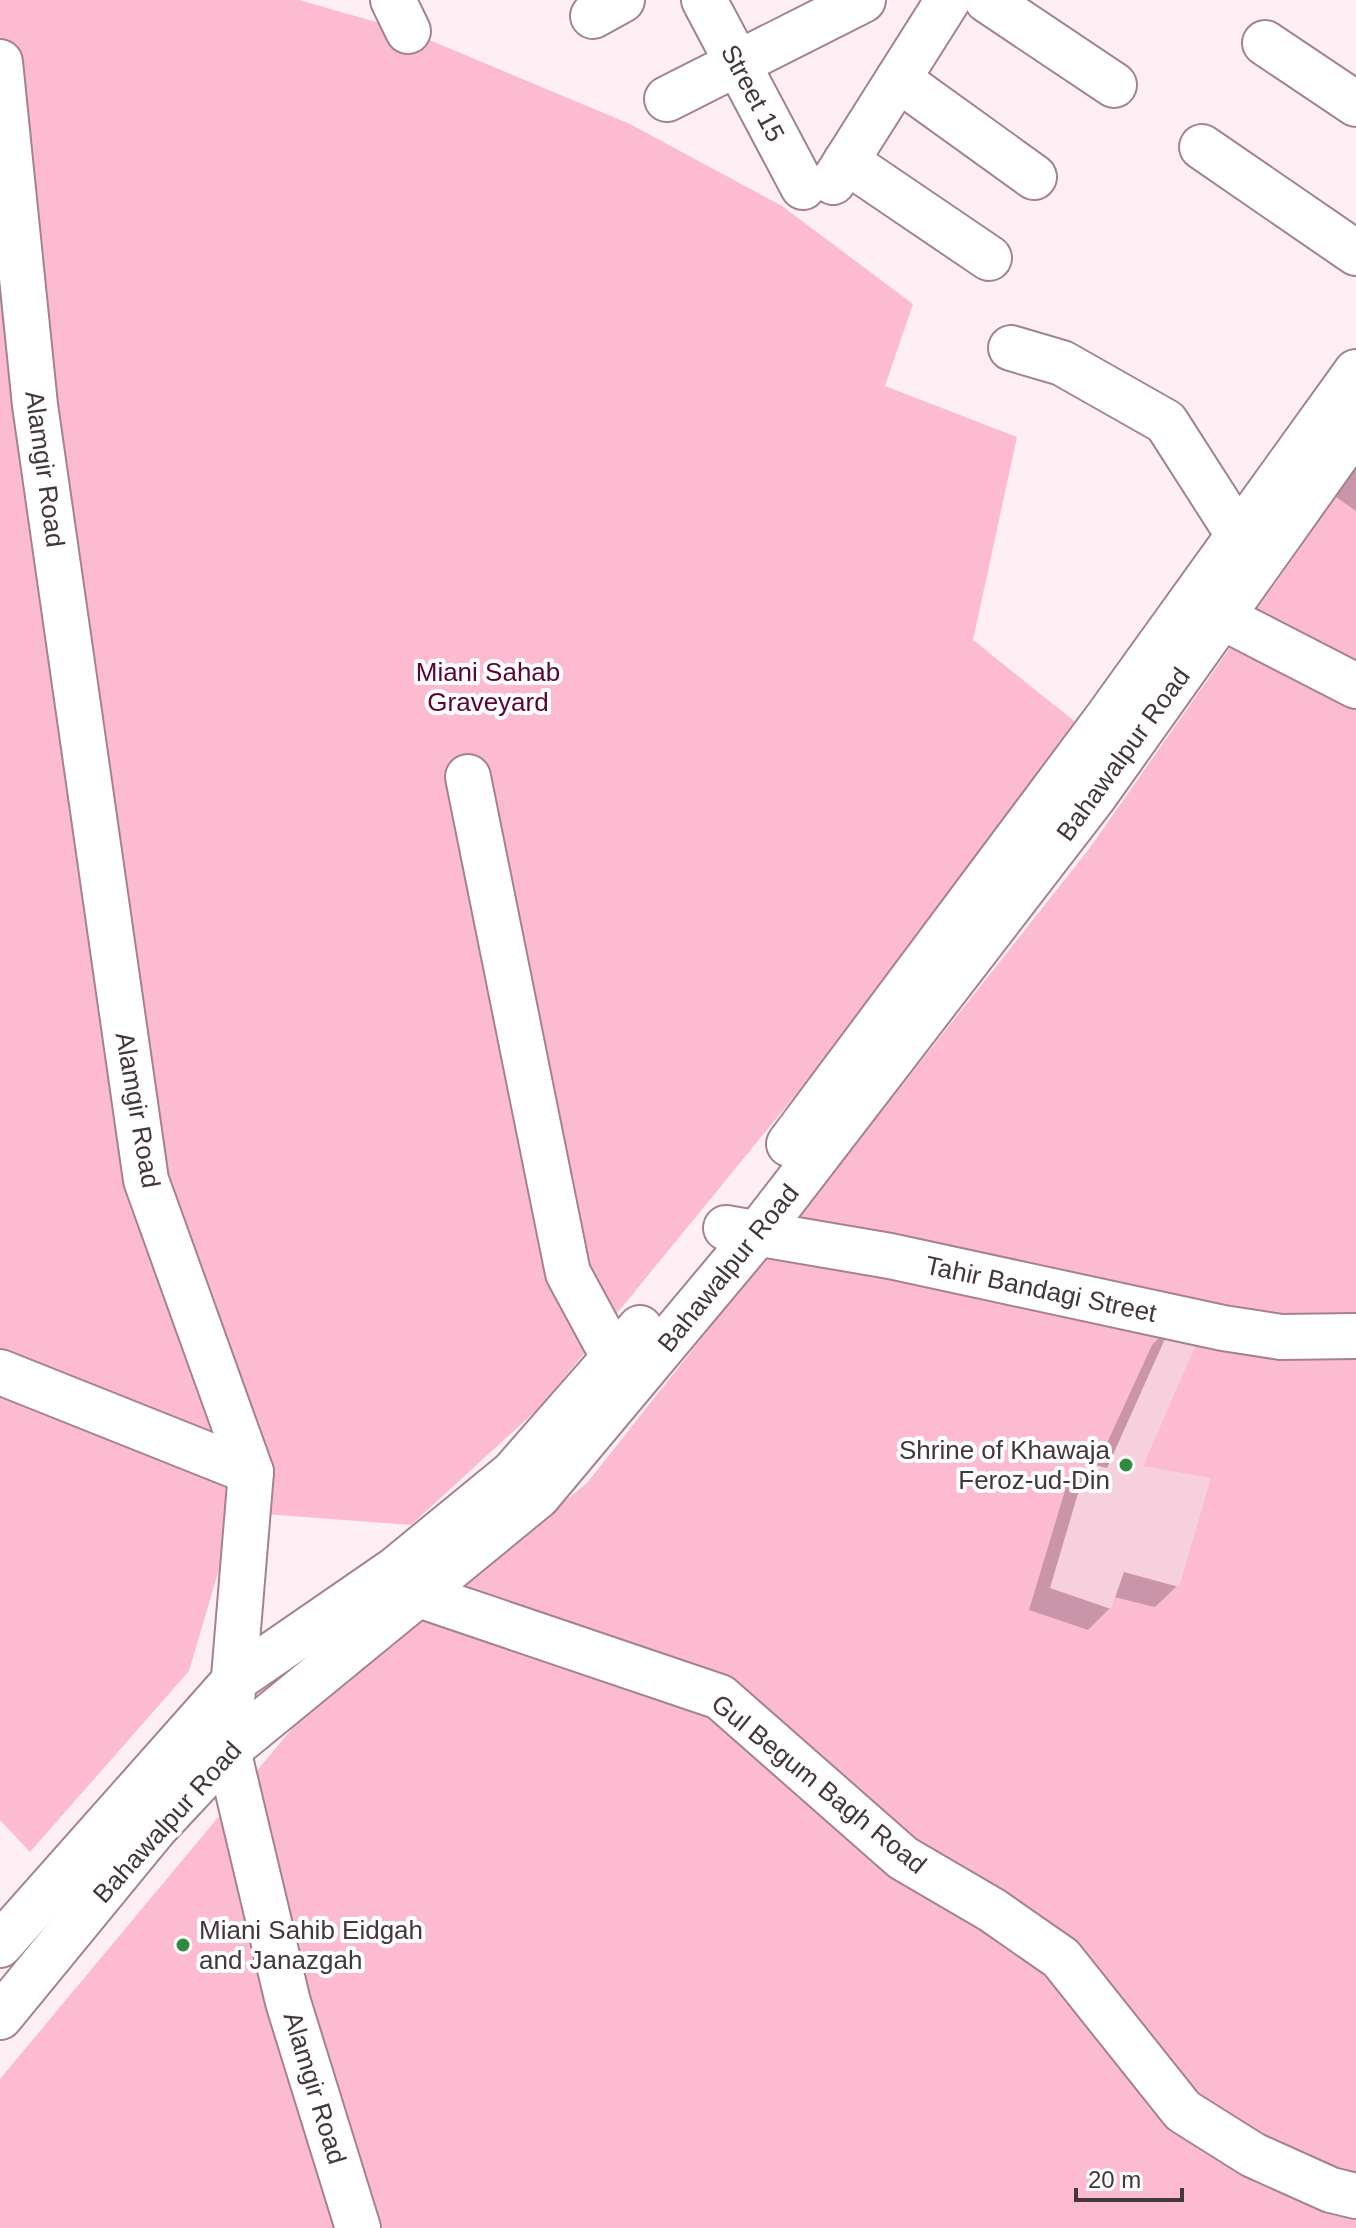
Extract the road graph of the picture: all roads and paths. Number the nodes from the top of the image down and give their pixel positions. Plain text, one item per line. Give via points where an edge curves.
1 (704, 0) edge
2 (863, 0) edge
3 (948, 0) edge
4 (987, 0) edge
5 (1265, 43) dead end
6 (0, 62) edge
7 (738, 63) junction
8 (898, 79) junction
9 (1114, 85) dead end
10 (667, 99) dead end
11 (1356, 104) edge
12 (1202, 147) dead end
13 (827, 177) junction
14 (1034, 177) dead end
15 (1356, 253) edge
16 (989, 258) dead end
17 (1011, 348) dead end
18 (1356, 372) edge
19 (1356, 428) edge
20 (1239, 536) junction
21 (1222, 617) junction
22 (1356, 686) edge
23 (468, 777) dead end
24 (742, 1231) junction
25 (1356, 1336) edge
26 (614, 1358) junction
27 (0, 1372) edge
28 (251, 1472) junction
29 (419, 1595) junction
30 (235, 1680) junction
31 (228, 1750) junction
32 (0, 1945) edge
33 (0, 2017) edge
34 (1356, 2196) edge
35 (358, 2228) edge

1 - 7 street, Street 15
2 - 7 street
3 - 8 street
4 - 9 street
5 - 11 street
6 - 28 street, Alamgir Road via 35,405 146,1180
7 - 10 street
7 - 13 street, Street 15
8 - 13 street
8 - 14 street
12 - 15 street
13 - 16 street
17 - 20 street via 1062,363 1166,422
18 - 20 street, Bahawalpur Road
19 - 21 street, Bahawalpur Road
20 - 24 street, Bahawalpur Road
21 - 22 street
21 - 24 street, Bahawalpur Road via 1095,795
23 - 26 street via 568,1273
24 - 25 street, Tahir Bandagi Street via 890,1256 1223,1328 1281,1337
24 - 26 street, Bahawalpur Road
24 - 29 street, Bahawalpur Road via 538,1496
26 - 30 street, Bahawalpur Road via 513,1473 396,1569
27 - 28 street
28 - 30 street, Alamgir Road
29 - 31 street, Bahawalpur Road
29 - 34 street, Gul Begum Bagh Road via 720,1697 903,1858 1061,1958 1183,2111 1253,2155
30 - 31 street, Alamgir Road
30 - 32 street, Bahawalpur Road
31 - 33 street, Bahawalpur Road via 155,1828
31 - 35 street, Alamgir Road via 288,2002

